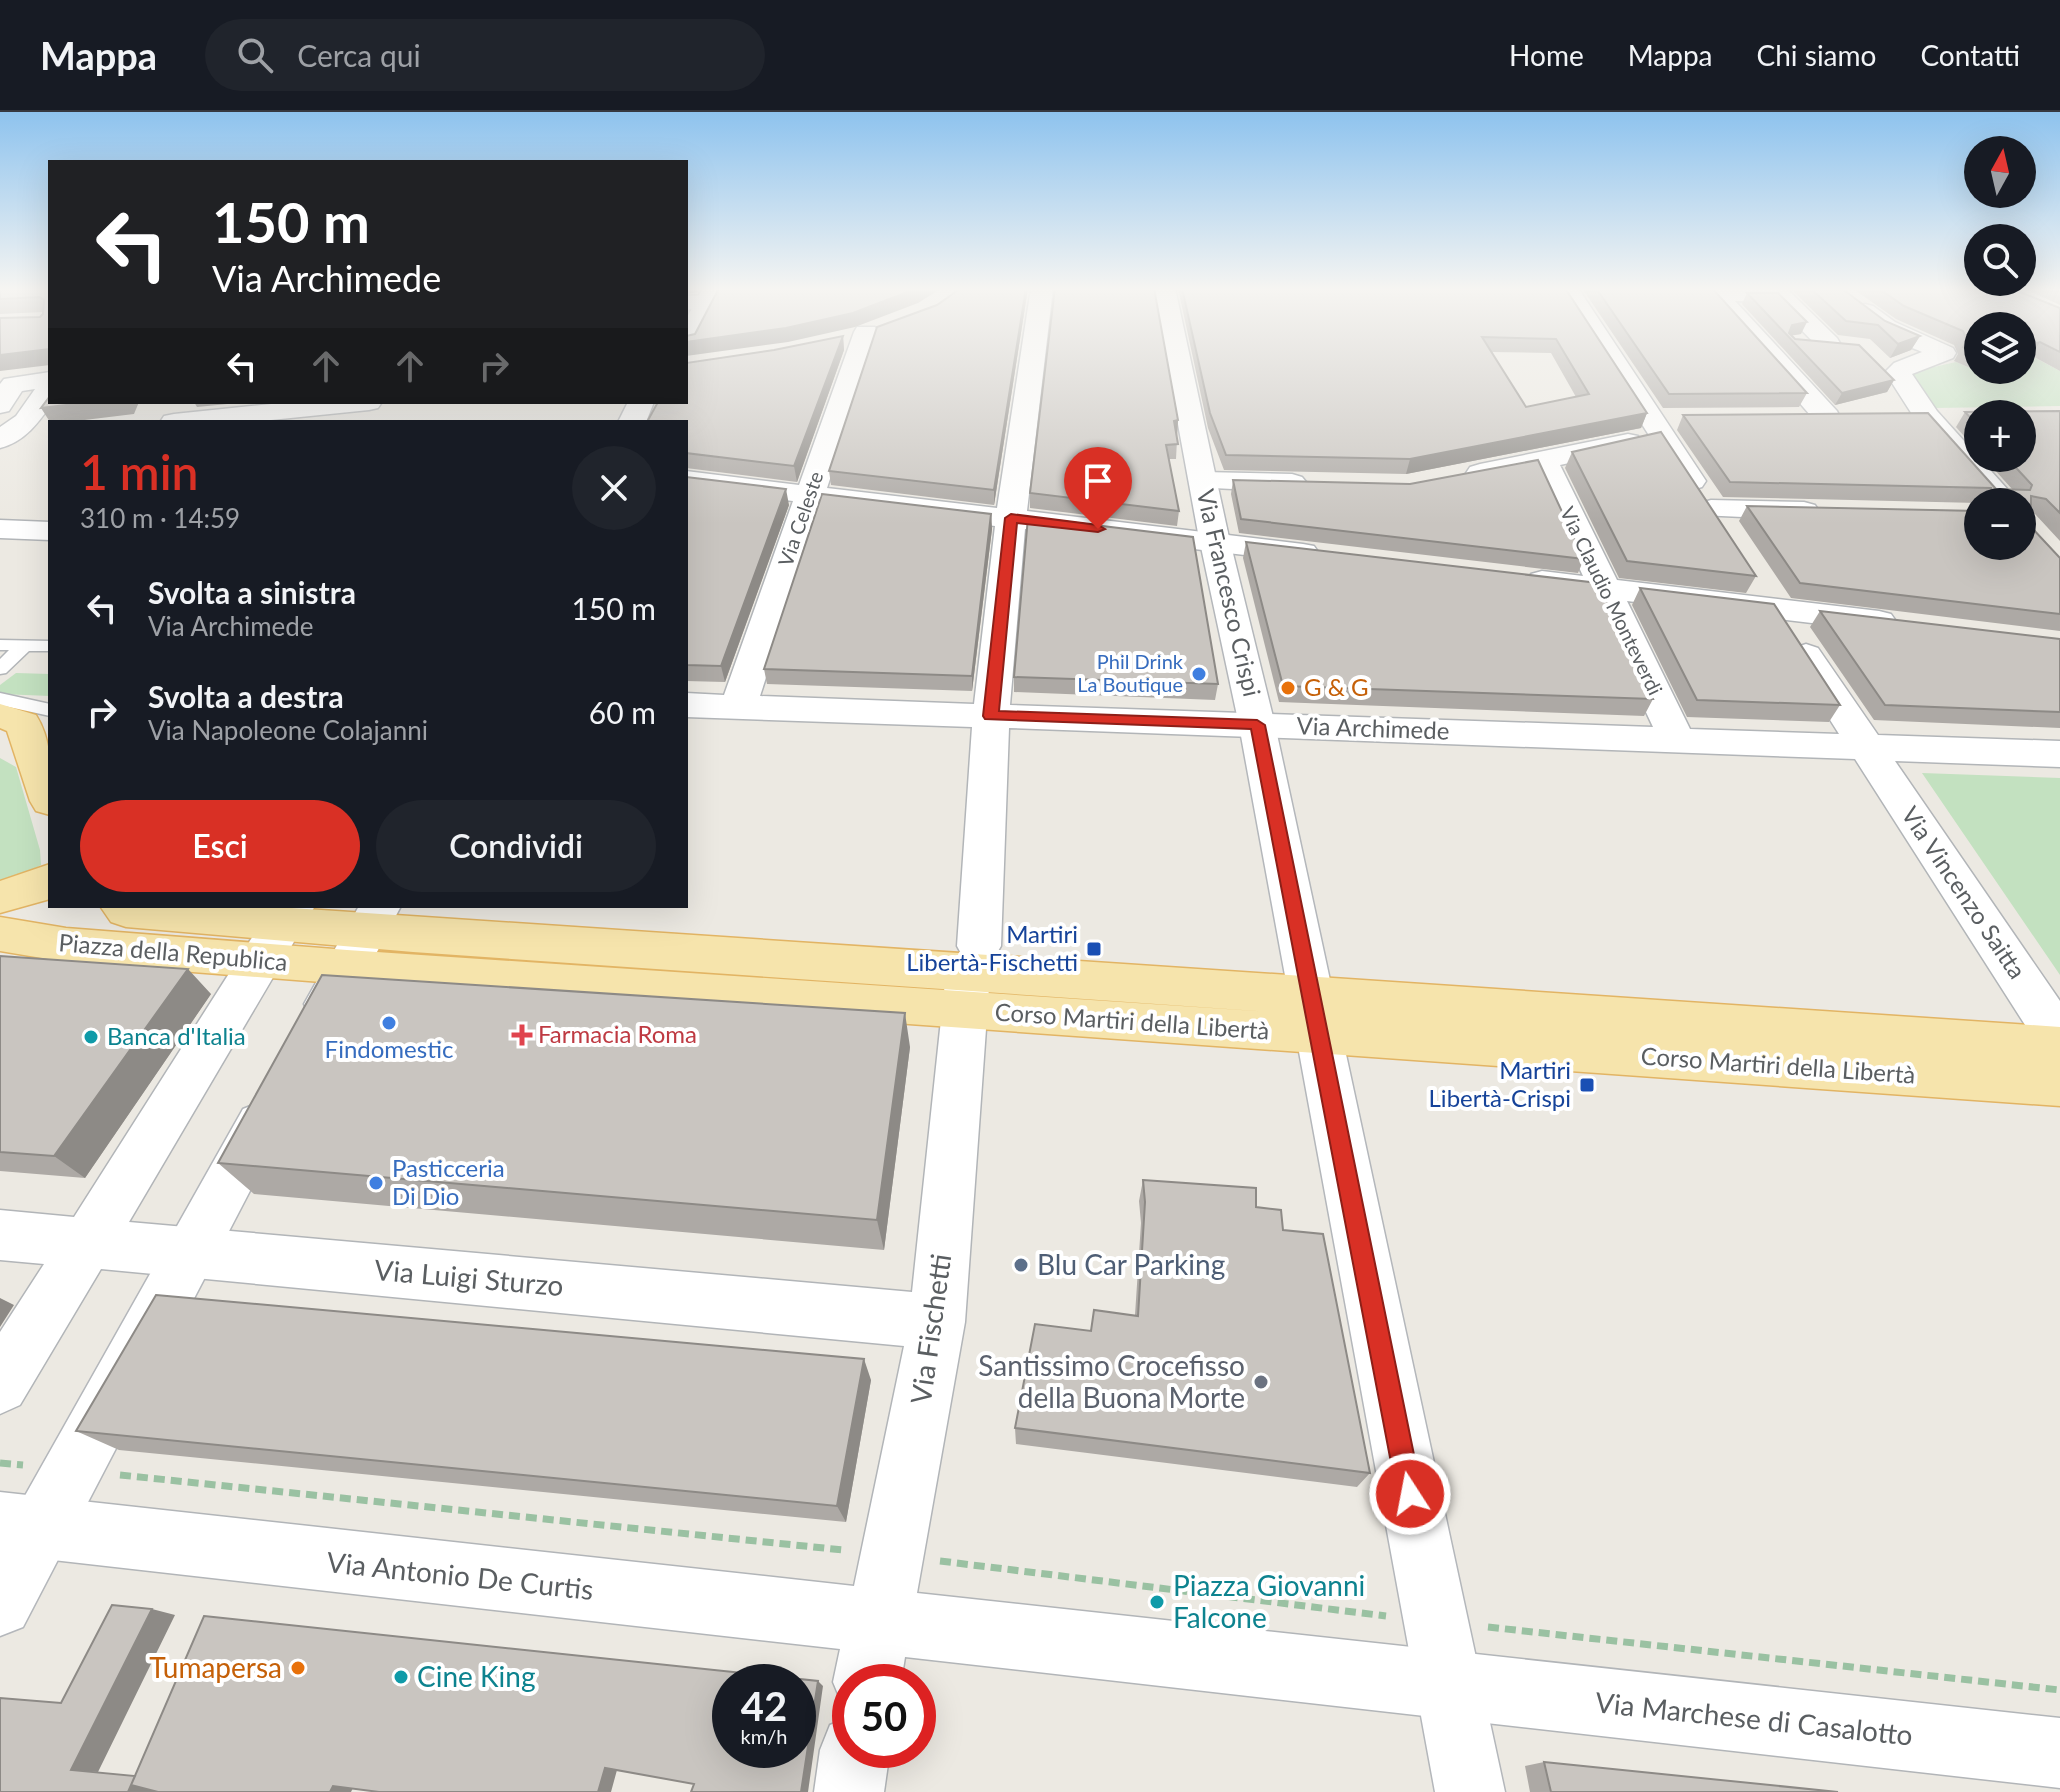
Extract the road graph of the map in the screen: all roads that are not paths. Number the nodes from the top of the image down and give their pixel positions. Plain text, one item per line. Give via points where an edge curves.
1 (864, 366) edge
2 (1031, 366) edge
3 (1180, 366) edge
4 (1624, 366) edge
5 (1782, 366) edge
6 (1912, 366) edge
7 (1787, 372) junction
8 (1879, 372) edge
9 (1815, 373) edge
10 (48, 380) edge
11 (48, 390) edge
12 (166, 404) edge
13 (352, 404) edge
14 (0, 405) edge
15 (1915, 413) junction
16 (1964, 416) edge
17 (1827, 417) junction
18 (1855, 417) edge
19 (1795, 418) edge
20 (150, 420) edge
21 (194, 420) edge
22 (1666, 424) junction
23 (48, 433) edge
24 (4, 434) edge
25 (1544, 461) junction
26 (1452, 478) edge
27 (688, 480) edge
28 (1203, 481) junction
29 (1314, 484) edge
30 (1990, 488) edge
31 (809, 494) junction
32 (1711, 509) junction
33 (1827, 511) edge
34 (1011, 518) junction
35 (0, 529) edge
36 (48, 531) edge
37 (1215, 543) junction
38 (1734, 544) edge
39 (1340, 557) edge
40 (1511, 578) edge
41 (1605, 589) junction
42 (1768, 596) junction
43 (1902, 624) edge
44 (0, 645) edge
45 (24, 646) junction
46 (48, 646) edge
47 (0, 669) edge
48 (0, 699) edge
49 (688, 705) edge
50 (738, 707) junction
51 (48, 710) edge
52 (48, 710) edge
53 (48, 712) edge
54 (0, 714) edge
55 (991, 716) junction
56 (1257, 725) junction
57 (1677, 740) junction
58 (1866, 747) junction
59 (17, 751) edge
60 (2060, 754) edge
61 (48, 798) edge
62 (48, 880) edge
63 (0, 897) edge
64 (123, 908) edge
65 (280, 930) edge
66 (0, 934) edge
67 (364, 935) edge
68 (970, 976) junction
69 (1313, 1015) junction
70 (2060, 1039) edge
71 (2060, 1047) edge
72 (2060, 1085) edge
73 (0, 1235) edge
74 (89, 1243) junction
75 (189, 1252) junction
76 (937, 1322) junction
77 (0, 1385) edge
78 (20, 1526) edge
79 (0, 1604) edge
80 (873, 1652) edge
81 (1449, 1686) junction
82 (2060, 1753) edge
83 (852, 1768) edge
84 (849, 1792) edge
85 (1470, 1792) edge

1 - 31 street, Via Celeste
2 - 34 street, Via Fischetti
3 - 28 street, Via Francesco Crispi
4 - 22 street
5 - 7 street
6 - 15 street via 1898,372 1917,397
7 - 9 street
7 - 17 street
8 - 15 street
10 - 14 street via 13,384
11 - 24 street via 26,422
12 - 20 street
13 - 21 street
15 - 16 street
15 - 30 street
17 - 18 street
17 - 19 street
22 - 25 street
22 - 32 street
23 - 24 street
25 - 26 street
25 - 41 street, Via Claudio Monteverdi
27 - 31 street
28 - 29 street
28 - 37 street, Via Francesco Crispi
31 - 34 street
31 - 50 street, Via Celeste
32 - 33 street
32 - 38 street
34 - 37 street
34 - 55 street, Via Fischetti
35 - 36 street
37 - 39 street
37 - 56 street, Via Francesco Crispi
40 - 41 street
41 - 42 street
41 - 57 street, Via Claudio Monteverdi
42 - 43 street
42 - 58 street, Via Vincenzo Saitta
44 - 45 lane
45 - 46 lane
45 - 47 lane
48 - 51 lane
49 - 50 street, Via Archimede
50 - 55 street, Via Archimede
52 - 54 lane
53 - 59 lane
54 - 59 main road via 23,723
55 - 56 street, Via Archimede
55 - 68 street, Via Fischetti
56 - 57 street, Via Archimede
56 - 69 street, Via Francesco Crispi
57 - 58 street, Via Archimede
58 - 60 street, Via Archimede
58 - 70 street, Via Vincenzo Saitta
59 - 61 main road
62 - 63 main road
64 - 65 main road, Piazza della Republica
65 - 66 main road, Piazza della Republica via 66,945
65 - 67 main road, Piazza della Republica
65 - 74 street
67 - 68 main road, Corso Martiri della Libertà
67 - 75 street
68 - 69 main road, Corso Martiri della Libertà
68 - 76 street, Via Fischetti
69 - 71 main road, Corso Martiri della Libertà
69 - 72 main road, Corso Martiri della Libertà
69 - 81 street, Via Francesco Crispi
73 - 74 street, Via Luigi Sturzo
74 - 75 street, Via Luigi Sturzo
74 - 77 street
75 - 76 street, Via Luigi Sturzo
75 - 78 street via 71,1470
76 - 80 street, Via Fischetti
78 - 79 street
78 - 80 street, Via Antonio De Curtis
80 - 81 street, Via Antonio De Curtis
81 - 82 street, Via Marchese di Casalotto
81 - 85 street, Via Francesco Crispi
83 - 84 street

